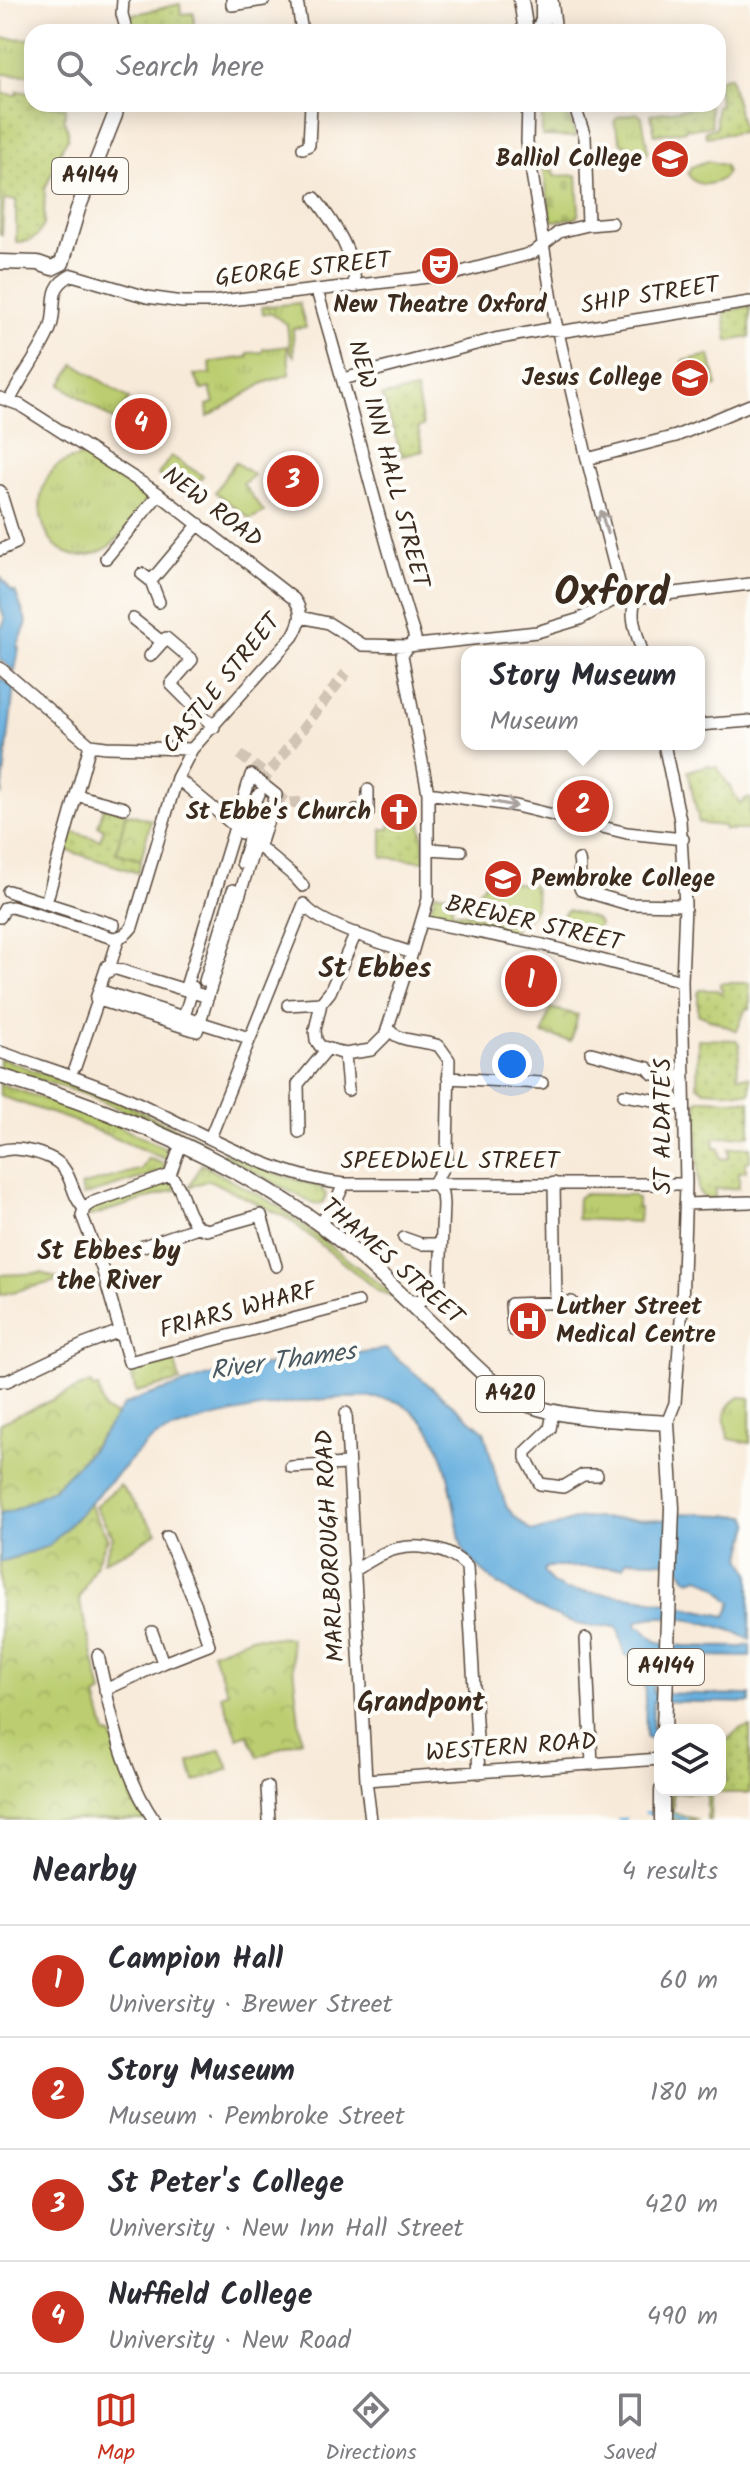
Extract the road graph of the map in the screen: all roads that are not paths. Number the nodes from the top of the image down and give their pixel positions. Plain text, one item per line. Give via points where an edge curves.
1 (123, 0) edge
2 (232, 0) edge
3 (264, 0) edge
4 (297, 0) edge
5 (521, 0) edge
6 (543, 0) edge
7 (552, 0) edge
8 (125, 24) edge
9 (301, 24) edge
10 (525, 24) edge
11 (541, 24) edge
12 (555, 24) edge
13 (114, 112) edge
14 (311, 112) edge
15 (528, 112) edge
16 (577, 112) edge
17 (303, 148) dead end
18 (315, 198) dead end
19 (612, 223) dead end
20 (588, 225) junction
21 (544, 245) junction
22 (0, 262) edge
23 (355, 287) junction
24 (317, 291) junction
25 (750, 302) edge
26 (557, 330) junction
27 (343, 379) junction
28 (5, 399) edge
29 (750, 405) edge
30 (587, 459) junction
31 (0, 491) edge
32 (159, 494) junction
33 (199, 524) junction
34 (0, 550) edge
35 (106, 558) dead end
36 (750, 584) edge
37 (629, 600) junction
38 (159, 602) dead end
39 (301, 617) junction
40 (133, 619) dead end
41 (162, 642) junction
42 (408, 646) junction
43 (640, 646) edge
44 (150, 656) dead end
45 (0, 668) edge
46 (750, 721) edge
47 (705, 725) edge
48 (214, 727) junction
49 (90, 745) junction
50 (192, 749) junction
51 (665, 750) edge
52 (177, 778) junction
53 (368, 790) dead end
54 (428, 793) junction
55 (259, 794) tunnel mouth
56 (76, 795) junction
57 (360, 805) dead end
58 (124, 808) dead end
59 (266, 813) dead end
60 (234, 824) junction
61 (683, 839) junction
62 (261, 846) junction
63 (429, 849) junction
64 (461, 851) dead end
65 (579, 860) dead end
66 (219, 881) junction
67 (303, 886) dead end
68 (242, 889) junction
69 (8, 891) dead end
70 (46, 903) junction
71 (685, 905) junction
72 (0, 917) edge
73 (422, 921) junction
74 (114, 925) dead end
75 (203, 932) junction
76 (356, 933) junction
77 (119, 937) junction
78 (227, 940) junction
79 (412, 953) junction
80 (682, 981) junction
81 (185, 990) junction
82 (99, 997) junction
83 (208, 997) junction
84 (321, 1003) junction
85 (288, 1005) dead end
86 (188, 1018) junction
87 (388, 1028) junction
88 (86, 1030) dead end
89 (249, 1038) junction
90 (327, 1049) junction
91 (0, 1052) edge
92 (591, 1053) dead end
93 (345, 1054) junction
94 (75, 1067) dead end
95 (0, 1076) edge
96 (684, 1077) junction
97 (448, 1078) junction
98 (542, 1083) dead end
99 (348, 1090) dead end
100 (624, 1095) dead end
101 (684, 1105) junction
102 (299, 1132) dead end
103 (210, 1138) junction
104 (181, 1144) junction
105 (0, 1151) edge
106 (446, 1162) junction
107 (170, 1175) junction
108 (434, 1183) junction
109 (554, 1183) junction
110 (344, 1184) junction
111 (455, 1184) junction
112 (686, 1184) junction
113 (750, 1202) edge
114 (685, 1204) junction
115 (84, 1208) junction
116 (320, 1224) junction
117 (198, 1227) junction
118 (404, 1238) dead end
119 (441, 1244) junction
120 (135, 1249) dead end
121 (276, 1266) dead end
122 (406, 1301) junction
123 (358, 1302) dead end
124 (572, 1302) dead end
125 (556, 1303) junction
126 (513, 1330) dead end
127 (120, 1331) junction
128 (0, 1381) edge
129 (553, 1412) junction
130 (346, 1413) dead end
131 (667, 1423) junction
132 (347, 1464) junction
133 (291, 1467) dead end
134 (597, 1475) dead end
135 (167, 1537) dead end
136 (354, 1571) junction
137 (152, 1632) dead end
138 (586, 1639) dead end
139 (98, 1655) dead end
140 (163, 1663) junction
141 (105, 1690) junction
142 (664, 1724) edge
143 (654, 1760) edge
144 (592, 1765) junction
145 (479, 1773) junction
146 (366, 1780) junction
147 (267, 1787) dead end
148 (662, 1796) edge
149 (154, 1820) edge
150 (269, 1820) edge
151 (371, 1820) edge
152 (662, 1820) edge

1 - 8 street
2 - 3 street via 232,5
4 - 9 street
5 - 10 main road
6 - 11 main road
7 - 12 street
13 - 22 main road, A4144 via 65,250 38,263
14 - 17 street via 309,145
15 - 21 street via 527,142
16 - 20 street via 585,137
18 - 23 street via 336,226
19 - 20 street, GEORGE STREET
20 - 21 street, GEORGE STREET via 559,232
21 - 23 street, GEORGE STREET via 533,253 456,274
21 - 26 street
23 - 24 street, GEORGE STREET
24 - 27 street, NEW INN HALL STREET
24 - 28 street, GEORGE STREET via 183,302 72,275 56,290 51,328
25 - 26 street, SHIP STREET
26 - 27 street, SHIP STREET
26 - 30 street
27 - 42 street, NEW INN HALL STREET via 415,638
28 - 32 street, NEW ROAD
29 - 30 street via 676,436
37 -> 30 street
31 - 34 street via 16,543
32 - 33 street, NEW ROAD
32 - 35 street
33 - 38 street via 147,577
33 - 39 street, NEW ROAD via 294,599
36 - 37 street
37 - 42 street via 612,601 580,619 537,632
37 - 43 street
39 - 42 street via 323,621 363,645
39 - 48 street, CASTLE STREET via 293,636
40 - 41 street
41 - 44 street
41 - 48 street via 166,638 192,660 171,684
42 - 54 street via 402,655
45 - 49 street
46 - 47 street
48 - 50 street, CASTLE STREET
49 - 50 street
49 - 56 street
50 - 52 street, CASTLE STREET
51 - 61 street, ST ALDATE'S
52 - 60 street
52 - 77 street, CASTLE STREET via 132,927
53 - 57 street
54 -> 61 street via 516,806 627,833
54 - 63 street
55 - 86 street via 242,832
56 - 58 street
56 - 70 street
59 - 86 street via 249,839
60 - 62 street
60 - 62 street via 251,775 276,795
60 - 66 street
61 - 71 street, ST ALDATE'S
62 - 67 street
62 - 68 street via 253,852
63 - 64 street
63 - 73 street
65 - 71 street via 581,890 628,904
66 - 68 street
66 - 75 street
68 - 78 street
69 - 70 street
70 - 74 street
71 - 80 street, ST ALDATE'S
72 - 77 street via 5,908 17,908
73 - 79 street
73 - 80 street, BREWER STREET
75 - 78 street
75 - 81 street
76 - 79 street
76 - 84 street
76 - 89 street via 309,912 304,904
77 - 82 street, CASTLE STREET
78 - 83 street
79 - 87 street
80 - 96 street, ST ALDATE'S
81 - 82 street via 107,966
81 - 83 street
82 - 83 street via 197,1031
82 - 86 street
82 - 88 street
82 - 94 street
84 - 85 street
84 - 90 street via 316,1040
86 - 89 street
87 - 93 street via 371,1050
87 - 97 street via 398,1037 439,1046 449,1060
89 - 103 street
90 - 93 street
90 - 102 street via 298,1084
91 - 103 street, SPEEDWELL STREET via 124,1097
92 - 96 street via 648,1068 653,1074
93 - 99 street
95 - 104 main road, THAMES STREET / A420 via 82,1101
96 - 101 street, ST ALDATE'S
97 - 98 street
97 - 106 street
100 - 101 street
101 - 112 street, ST ALDATE'S
103 - 110 street, SPEEDWELL STREET via 281,1172
104 - 107 street
104 - 116 main road, THAMES STREET / A420 via 256,1182
105 - 115 street via 15,1147 56,1161
106 - 108 street
106 - 111 street
107 - 115 street
107 - 117 street
108 - 110 street, SPEEDWELL STREET
108 - 111 street, SPEEDWELL STREET
108 - 119 street via 442,1193
109 - 111 street, SPEEDWELL STREET
109 - 112 street, SPEEDWELL STREET
109 - 125 street
110 - 116 street
112 - 114 street, ST ALDATE'S
113 - 114 street
114 - 131 street, ST ALDATE'S via 680,1356 674,1409
115 - 127 street
116 - 122 main road, THAMES STREET / A420
117 - 120 street
117 - 121 street via 207,1230 261,1215
118 - 119 street
119 - 122 street via 440,1282 433,1296
122 - 129 main road, THAMES STREET / A420 via 487,1377 527,1404
123 - 127 street, FRIARS WHARF via 129,1362
124 - 125 street
125 - 126 street via 511,1304
127 - 128 street
129 - 131 main road, THAMES STREET / A420
129 - 134 street via 550,1429 526,1452 540,1484 563,1487 583,1475
130 - 132 street, MARLBOROUGH ROAD
131 - 142 main road, ST ALDATE'S / A4144 via 672,1508
132 - 133 street
132 - 136 street, MARLBOROUGH ROAD
135 - 140 street via 209,1645
136 - 145 street via 384,1553 421,1548 449,1554 467,1567
136 - 146 street, MARLBOROUGH ROAD
137 - 140 street
138 - 144 street
139 - 141 street
140 - 141 street
141 - 149 street via 134,1785
143 - 144 street, WESTERN ROAD
144 - 145 street, WESTERN ROAD
145 - 146 street, WESTERN ROAD
146 - 151 street, MARLBOROUGH ROAD
147 - 150 street
148 - 152 main road

